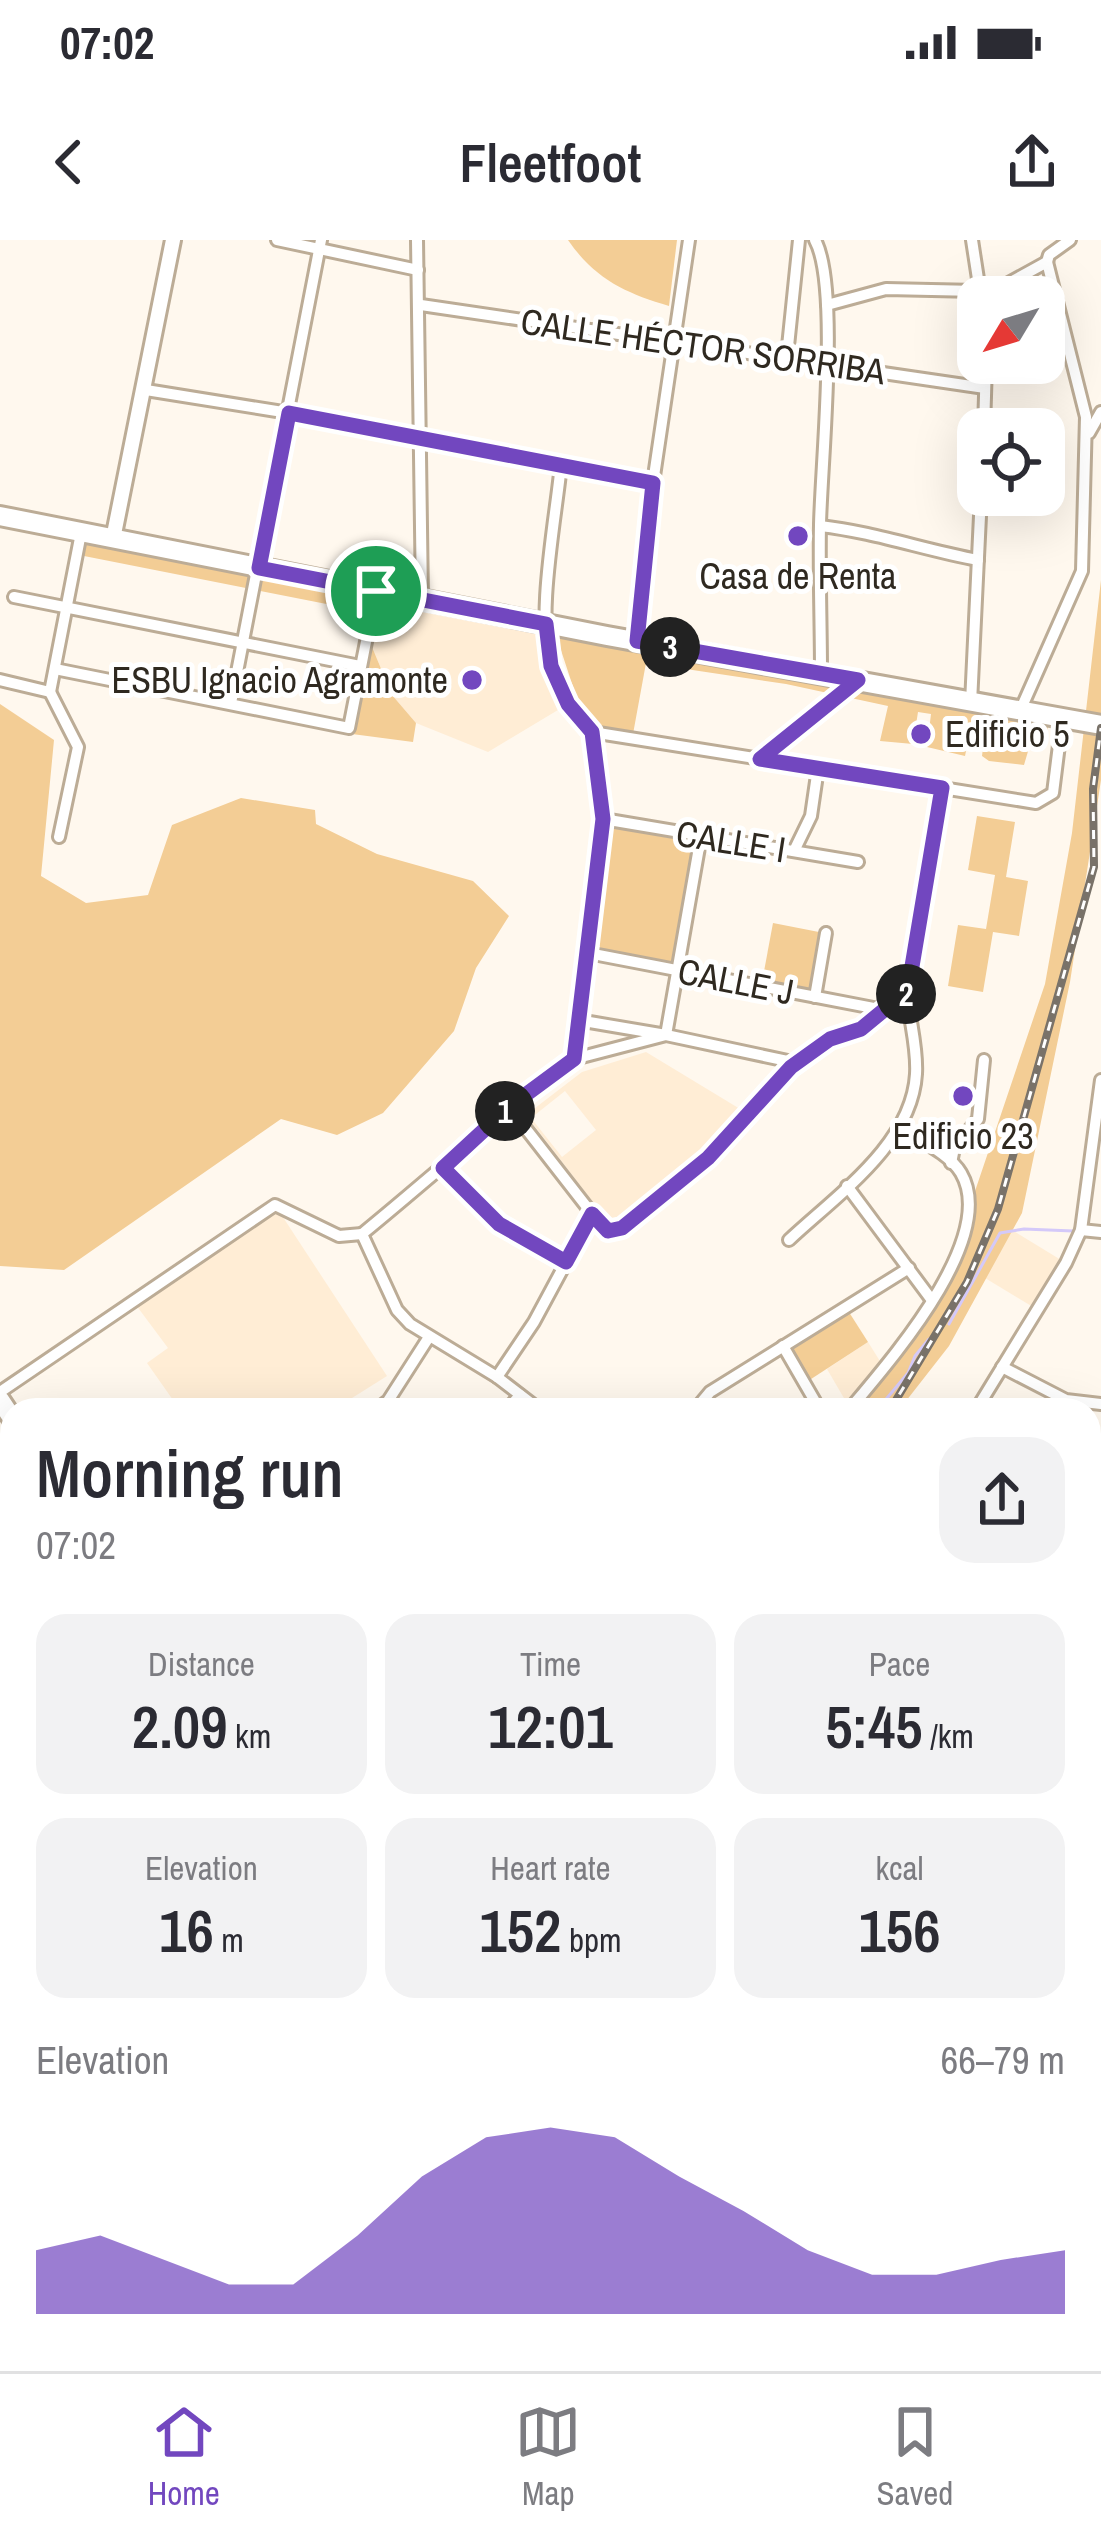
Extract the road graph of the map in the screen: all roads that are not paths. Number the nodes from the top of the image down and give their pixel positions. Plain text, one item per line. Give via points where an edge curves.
1 (173, 240) edge
2 (277, 240) edge
3 (417, 240) edge
4 (689, 240) edge
5 (799, 240) edge
6 (815, 240) edge
7 (972, 240) edge
8 (1070, 240) edge
9 (321, 244) edge
10 (1048, 267) junction
11 (418, 270) junction
12 (979, 276) edge
13 (1026, 276) edge
14 (957, 293) edge
15 (421, 305) junction
16 (827, 305) junction
17 (675, 344) junction
18 (787, 356) junction
19 (825, 362) junction
20 (985, 384) edge
21 (985, 388) junction
22 (146, 390) junction
23 (985, 408) edge
24 (1101, 412) edge
25 (289, 413) junction
26 (1088, 436) junction
27 (420, 437) junction
28 (561, 464) junction
29 (653, 483) junction
30 (0, 516) edge
31 (980, 516) edge
32 (820, 526) junction
33 (81, 533) junction
34 (113, 539) junction
35 (978, 560) junction
36 (259, 568) junction
37 (376, 591) junction
38 (14, 597) dead end
39 (422, 599) junction
40 (69, 608) junction
41 (546, 624) junction
42 (637, 641) junction
43 (243, 643) junction
44 (360, 666) junction
45 (55, 669) junction
46 (821, 674) junction
47 (0, 680) edge
48 (858, 680) junction
49 (50, 692) junction
50 (231, 703) junction
51 (971, 703) junction
52 (1019, 713) junction
53 (1067, 722) junction
54 (1101, 725) edge
55 (592, 732) junction
56 (760, 759) junction
57 (818, 768) junction
58 (942, 788) junction
59 (603, 819) junction
60 (701, 836) junction
61 (59, 837) dead end
62 (794, 851) junction
63 (858, 862) dead end
64 (826, 933) dead end
65 (588, 953) junction
66 (677, 970) junction
67 (815, 997) junction
68 (906, 1002) junction
69 (884, 1010) junction
70 (578, 1020) junction
71 (666, 1035) junction
72 (574, 1059) junction
73 (984, 1060) dead end
74 (796, 1063) junction
75 (1101, 1079) edge
76 (509, 1107) junction
77 (901, 1128) junction
78 (952, 1162) junction
79 (443, 1168) junction
80 (847, 1186) junction
81 (592, 1214) junction
82 (1081, 1230) junction
83 (1101, 1232) edge
84 (362, 1234) junction
85 (789, 1240) dead end
86 (566, 1262) junction
87 (909, 1268) junction
88 (931, 1299) junction
89 (429, 1337) junction
90 (783, 1346) junction
91 (1002, 1367) junction
92 (497, 1377) junction
93 (520, 1395) junction
94 (0, 1396) edge
95 (390, 1398) edge
96 (517, 1398) edge
97 (524, 1398) edge
98 (705, 1398) edge
99 (813, 1398) edge
100 (859, 1398) edge
101 (983, 1398) edge
102 (1053, 1398) edge

1 - 22 street
2 - 9 street
3 - 11 street
4 - 17 street
5 - 18 street
6 - 16 street
7 - 12 street
8 - 10 street via 1049,254
9 - 11 street
9 - 25 street
10 - 13 street
10 - 26 street
11 - 15 street
14 - 16 street via 886,289
15 - 17 street, CALLE HÉCTOR SORRIBA
15 - 27 street
16 - 19 street
17 - 18 street, CALLE HÉCTOR SORRIBA
17 - 29 street
18 - 19 street, CALLE HÉCTOR SORRIBA
19 - 21 street, CALLE HÉCTOR SORRIBA
19 - 32 street
20 - 21 street
21 - 23 street
22 - 25 street
22 - 34 street
24 - 26 street
25 - 27 street
25 - 36 street
26 - 52 street via 1082,571
27 - 28 street
27 - 39 street
28 - 29 street
28 - 41 street
29 - 42 street
30 - 33 main road
31 - 35 street
32 - 35 street
32 - 46 street
33 - 34 main road
33 - 40 street
34 - 36 main road
35 - 51 street
36 - 37 main road
36 - 43 street
37 - 39 main road
37 - 44 street
38 - 40 street
39 - 41 main road
40 - 43 street
40 - 45 street
41 - 42 main road
41 - 55 street via 551,666
42 - 46 main road
43 - 44 street
43 - 50 street
44 - 50 street via 349,728
45 - 49 street
45 - 50 street
46 - 48 main road
47 - 49 street
48 - 51 main road
48 - 56 street
49 - 61 street via 78,747
51 - 52 main road
52 - 53 main road
53 - 54 main road
53 - 58 street via 1053,793 1036,803
55 - 56 street
55 - 59 street
56 - 57 street
57 - 58 street
57 - 62 street via 811,816
58 - 68 street
59 - 60 street, CALLE I
59 - 65 street
60 - 62 street, CALLE I
60 - 66 street
62 - 63 street, CALLE I
64 - 67 street
65 - 66 street, CALLE J
65 - 70 street
66 - 67 street, CALLE J
66 - 71 street
67 - 69 street, CALLE J
68 - 69 street
68 - 77 street via 916,1072
69 - 74 street
70 - 71 street
70 - 72 street
71 - 72 street
71 - 74 street
72 - 76 street
73 - 78 street via 978,1119
74 - 81 street via 708,1158 622,1228 608,1231
75 - 82 street
76 - 79 street
76 - 81 street
77 - 78 street
77 - 80 street
78 - 88 street via 970,1196 963,1246
79 - 84 street
79 - 86 street via 499,1224
80 - 85 street
80 - 87 street
81 - 86 street
82 - 83 street
82 - 91 street
84 - 89 street via 397,1310
84 - 94 street via 339,1236 275,1205
86 - 92 street
87 - 88 street
87 - 90 street
88 - 100 street
89 - 92 street
89 - 95 street
90 - 98 street
90 - 99 street
91 - 101 street
91 - 102 street
92 - 93 street
93 - 96 street
93 - 97 street

